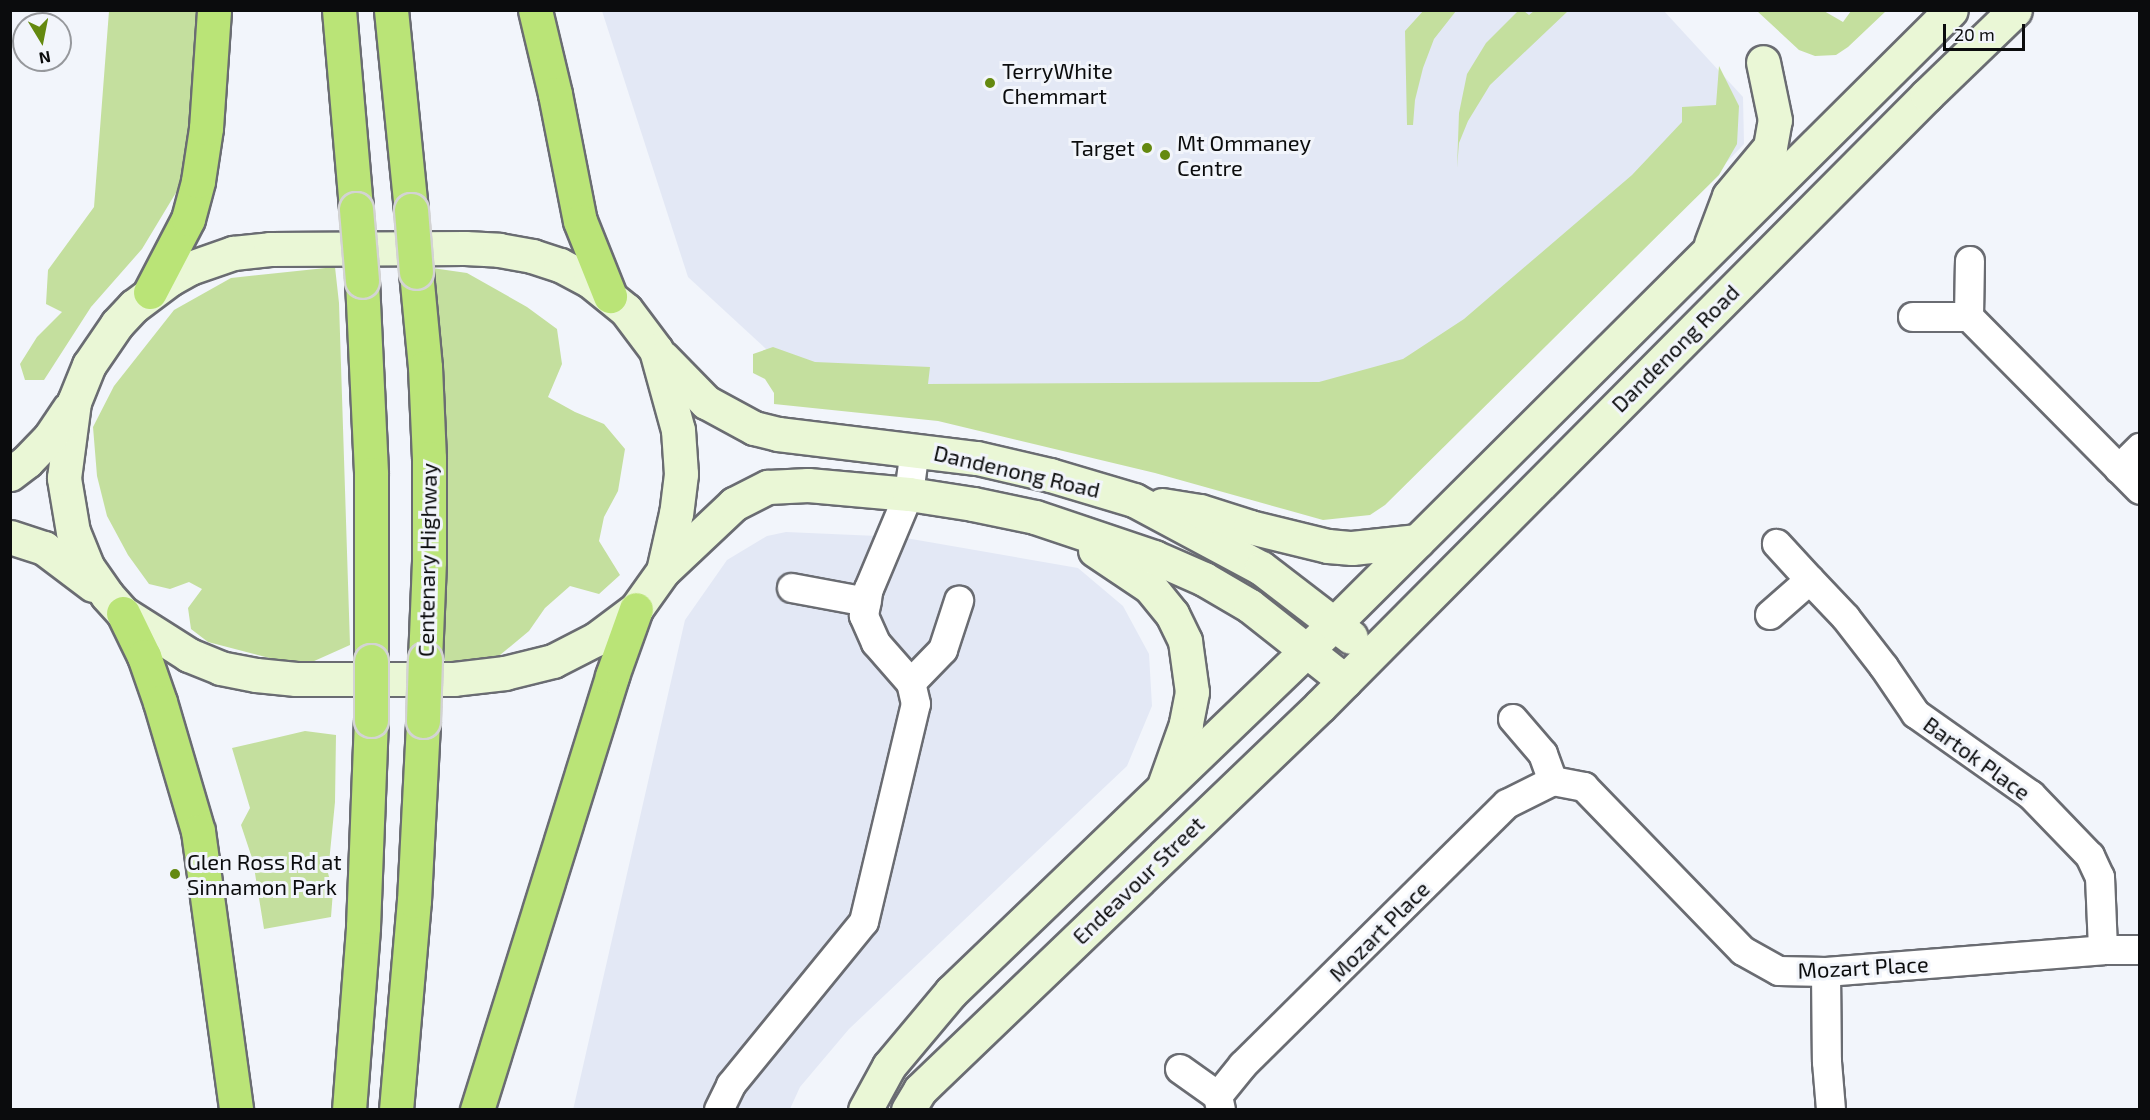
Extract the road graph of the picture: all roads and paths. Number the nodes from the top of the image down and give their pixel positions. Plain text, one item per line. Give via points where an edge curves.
1 (214, 10) edge
2 (339, 10) edge
3 (391, 10) edge
4 (535, 10) edge
5 (1951, 10) edge
6 (2015, 10) edge
7 (1763, 62) dead end
8 (1709, 251) junction
9 (1970, 261) dead end
10 (150, 292) junction
11 (610, 296) junction
12 (1912, 317) dead end
13 (1969, 317) junction
14 (656, 350) junction
15 (74, 402) junction
16 (915, 448) junction
17 (2139, 448) edge
18 (2119, 469) junction
19 (10, 474) edge
20 (2139, 490) edge
21 (909, 494) junction
22 (1134, 500) junction
23 (1041, 519) junction
24 (10, 537) edge
25 (1418, 540) junction
26 (1777, 544) dead end
27 (663, 571) junction
28 (1810, 580) junction
29 (792, 588) dead end
30 (959, 601) dead end
31 (867, 602) junction
32 (115, 604) junction
33 (636, 609) junction
34 (1770, 615) dead end
35 (1334, 624) junction
36 (1303, 654) junction
37 (1372, 654) junction
38 (1345, 681) junction
39 (911, 683) junction
40 (1513, 719) dead end
41 (1553, 781) junction
42 (1163, 790) junction
43 (2103, 950) junction
44 (2139, 950) edge
45 (1826, 972) junction
46 (1180, 1069) dead end
47 (1220, 1103) edge
48 (236, 1110) edge
49 (349, 1110) edge
50 (396, 1110) edge
51 (477, 1110) edge
52 (718, 1110) edge
53 (865, 1110) edge
54 (908, 1110) edge
55 (1831, 1110) edge

1 - 10 highway via 206,128 198,181 188,219
2 - 49 highway, bridge via 362,281 371,474 371,720 363,927
3 - 50 highway, Centenary Highway, bridge via 425,367 429,458 429,561 414,901
4 - 11 highway via 580,221
5 - 8 main road, Dandenong Road
6 - 37 main road, Dandenong Road
7 - 8 main road via 1775,120 1770,147 1729,196
8 - 25 main road, Dandenong Road
9 - 13 street
10 - 11 main road via 190,268 234,253 270,249 465,248 499,249 560,265 590,280
10 - 15 main road via 102,343
11 - 14 main road
12 - 13 street
13 - 18 street
14 - 16 main road, Dandenong Road via 706,402 754,428
14 - 27 main road via 672,402 681,453 679,493
15 - 19 main road via 50,437
15 - 32 main road via 64,478 67,506 87,566
16 - 21 street
16 - 22 main road, Dandenong Road via 1050,475
17 - 18 street
18 - 20 street
21 - 23 main road, Dandenong Road
21 - 27 main road, Dandenong Road via 808,485 768,487 728,509
21 - 31 street
22 - 25 main road via 1200,511 1328,546 1352,548
22 - 35 main road, Dandenong Road via 1261,568
23 - 36 main road, Dandenong Road via 1154,557 1204,579 1250,606
23 - 42 main road via 1150,587 1172,614 1185,641 1192,692 1186,724
24 - 32 main road via 60,557
25 - 35 main road, Dandenong Road
26 - 28 street, Bartok Place
27 - 33 main road
28 - 34 street
28 - 43 street, Bartok Place via 1884,666 1916,714 2031,795 2090,856 2100,877
29 - 31 street
30 - 39 street via 943,650
31 - 39 street via 864,616 876,643
32 - 33 main road via 189,655 221,668 296,679 454,679 505,673 553,661 596,639
32 - 48 highway via 144,656 181,764 198,831
33 - 51 highway
35 - 36 main road, Dandenong Road
35 - 37 main road, Dandenong Road
36 - 38 main road, Dandenong Road
36 - 42 main road
37 - 38 main road, Endeavour Street
38 - 54 main road, Endeavour Street via 920,1090
39 - 52 street via 916,704 864,922 731,1086
40 - 41 street via 1543,754
41 - 45 street, Mozart Place via 1584,787 1743,951 1779,971
41 - 47 street, Mozart Place via 1507,804 1243,1065
42 - 53 main road via 951,992 889,1066
43 - 44 street, Mozart Place
43 - 45 street, Mozart Place
45 - 55 street
46 - 47 street, Mozart Place

